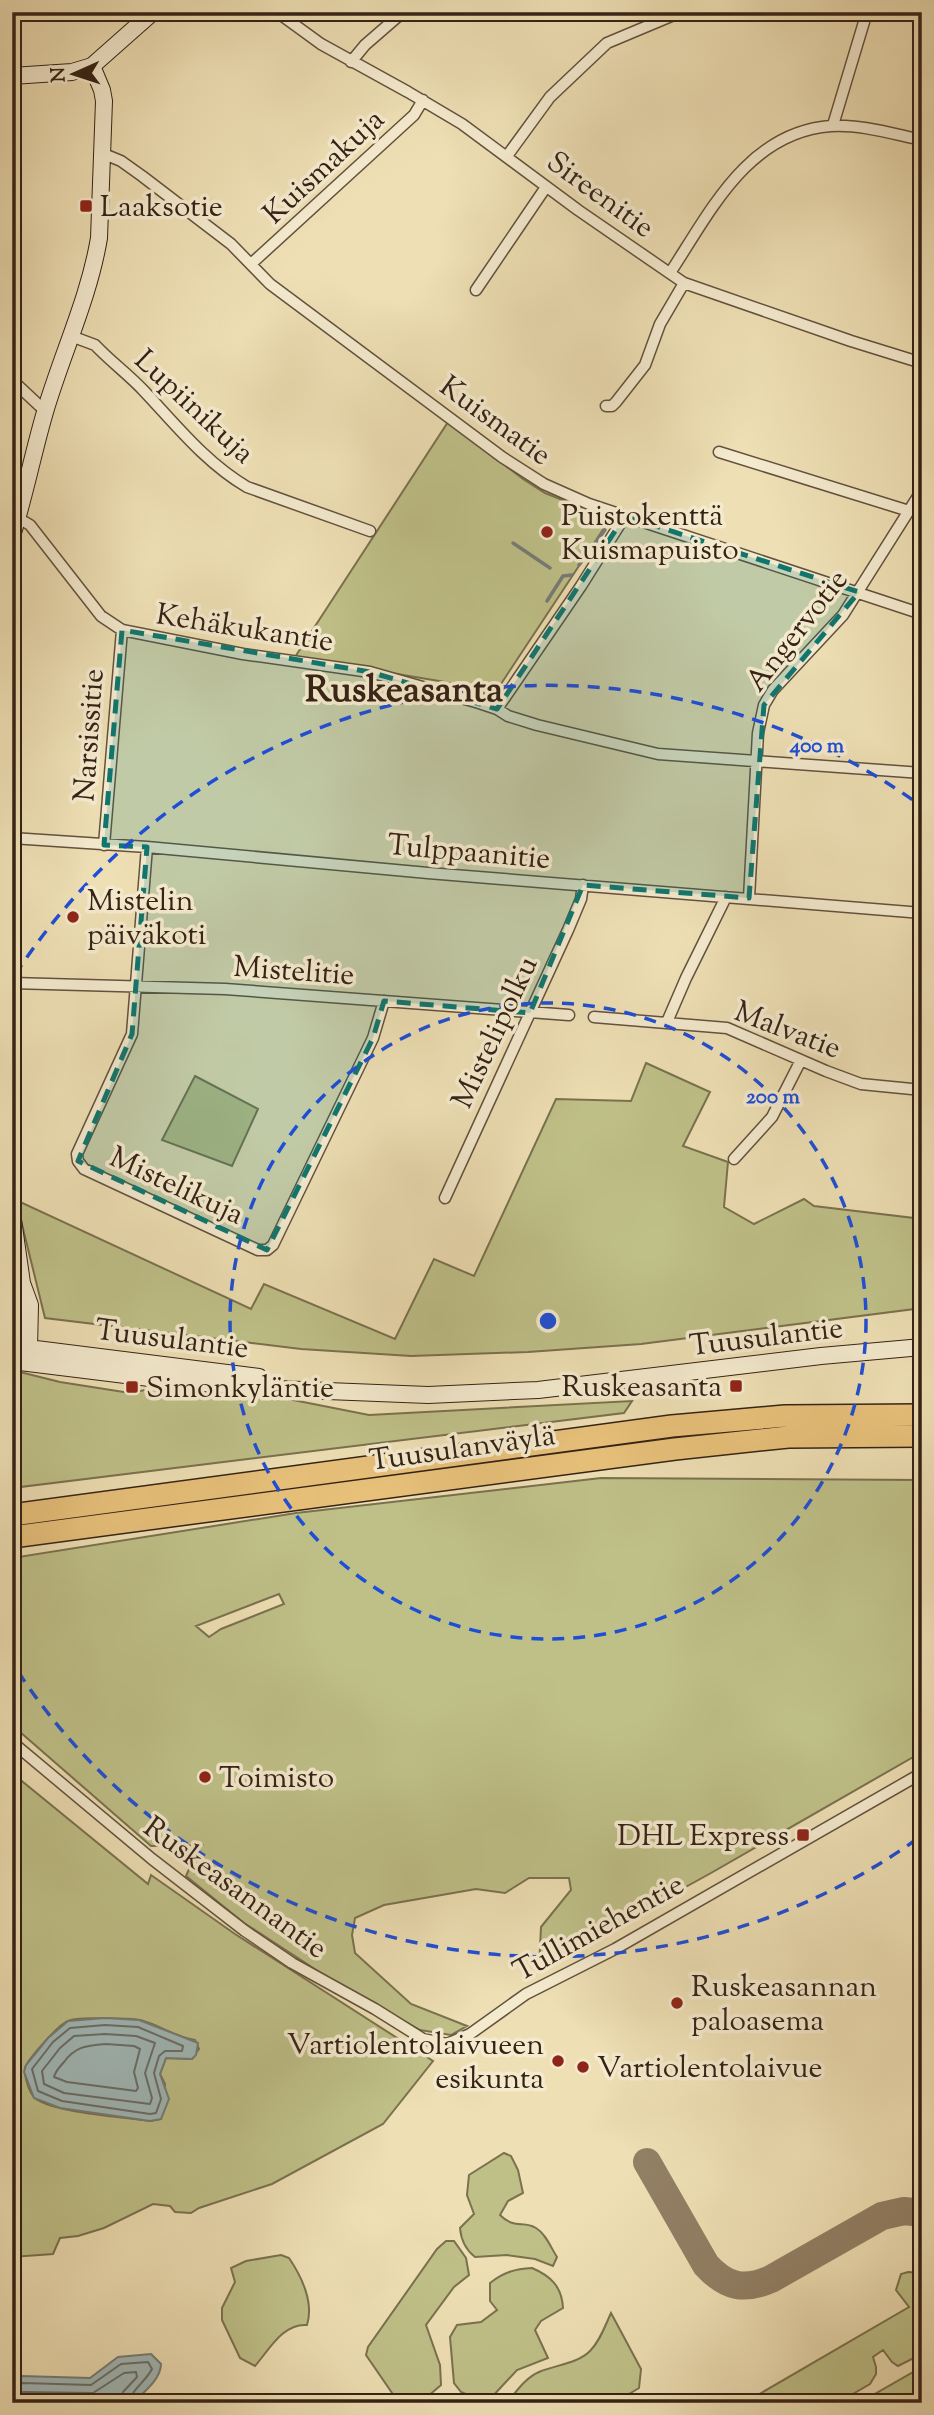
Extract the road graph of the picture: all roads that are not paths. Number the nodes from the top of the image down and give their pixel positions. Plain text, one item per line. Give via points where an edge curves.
1 (153, 12) edge
2 (277, 12) edge
3 (403, 12) edge
4 (681, 12) edge
5 (867, 12) edge
6 (351, 62) junction
7 (92, 66) junction
8 (12, 76) edge
9 (423, 100) junction
10 (833, 125) junction
11 (922, 139) edge
12 (104, 154) junction
13 (507, 156) junction
14 (546, 187) junction
15 (251, 264) junction
16 (670, 273) junction
17 (684, 283) junction
18 (475, 290) dead end
19 (71, 336) junction
20 (922, 363) edge
21 (12, 380) edge
22 (606, 405) dead end
23 (45, 411) junction
24 (719, 452) dead end
25 (20, 479) edge
26 (922, 490) edge
27 (909, 511) junction
28 (625, 516) junction
29 (18, 518) junction
30 (370, 531) dead end
31 (12, 536) edge
32 (859, 592) junction
33 (922, 614) edge
34 (122, 630) junction
35 (497, 709) junction
36 (757, 762) junction
37 (922, 773) edge
38 (12, 838) edge
39 (104, 845) junction
40 (147, 847) junction
41 (583, 885) junction
42 (726, 898) junction
43 (748, 898) junction
44 (922, 913) edge
45 (12, 983) edge
46 (138, 986) junction
47 (384, 1001) junction
48 (530, 1013) junction
49 (569, 1016) dead end
50 (594, 1017) dead end
51 (667, 1022) junction
52 (801, 1060) junction
53 (922, 1090) edge
54 (734, 1159) dead end
55 (445, 1198) dead end
56 (12, 1213) edge
57 (922, 1346) edge
58 (17, 1353) edge
59 (922, 1415) edge
60 (922, 1436) edge
61 (675, 1449) junction
62 (922, 1451) edge
63 (12, 1515) edge
64 (12, 1537) edge
65 (12, 1742) edge
66 (922, 1773) edge
67 (447, 2044) joint

1 - 7 main road
2 - 6 street, Sireenitie
3 - 6 street
4 - 13 street via 607,43 550,97
5 - 10 street
6 - 9 street, Sireenitie
7 - 8 main road
7 - 12 main road via 104,101
9 - 13 street, Sireenitie
9 - 15 street, Kuismakuja via 414,115
10 - 11 street
10 - 16 street via 785,137 757,155 730,181
12 - 15 street, Kuismatie via 142,176
12 - 19 main road via 96,258
13 - 14 street, Sireenitie
14 - 16 street, Sireenitie
14 - 18 street
15 - 28 street, Kuismatie via 270,284 512,464 565,495
16 - 17 street, Sireenitie
17 - 20 street, Sireenitie
17 - 22 street via 660,324 645,365 616,402
19 - 23 main road
19 - 30 street, Lupiinikuja via 100,350 233,479
21 - 23 street
23 - 25 main road
24 - 27 street
25 - 29 main road
26 - 27 street, Angervotie
27 - 32 street, Angervotie
28 - 32 street, Kuismatie
28 - 35 street
29 - 31 main road
29 - 34 street, Kehäkukantie via 30,525 101,616
32 - 33 street, Kuismatie
32 - 36 street, Angervotie via 764,705
34 - 35 street, Kehäkukantie via 232,653 370,672
34 - 39 street, Narsissitie
35 - 36 street, Kehäkukantie via 537,725 658,754
36 - 37 street, Kehäkukantie
36 - 43 street, Angervotie
38 - 39 street, Tulppaanitie
39 - 40 street, Tulppaanitie
40 - 41 street, Tulppaanitie
40 - 46 street, Mistelikuja
41 - 42 street, Tulppaanitie
41 - 48 street, Mistelipolku via 581,899
42 - 43 street, Tulppaanitie
42 - 51 street
43 - 44 street, Tulppaanitie
45 - 46 street, Mistelitie
46 - 47 street, Mistelitie
46 - 47 street, Mistelikuja via 132,1034 77,1154 78,1161 84,1169 258,1250 273,1245 373,1038
47 - 48 street, Mistelitie
48 - 49 street
48 - 55 street, Mistelipolku
50 - 51 street, Malvatie
51 - 52 street, Malvatie via 727,1028
52 - 53 street, Malvatie via 861,1084
52 - 54 street via 772,1117
56 - 58 main road via 22,1283 30,1305
57 - 58 main road, Tuusulantie via 538,1391 428,1395 324,1389 277,1379
59 - 63 highway, Tuusulanväylä via 785,1416 672,1426
60 - 61 highway, Tuusulanväylä via 788,1437
61 - 62 highway via 843,1446
61 - 64 highway, Tuusulanväylä
65 - 67 street, Ruskeasannantie via 245,1931 423,2039
66 - 67 street, Tullimiehentie via 615,1949 526,1994 470,2034

